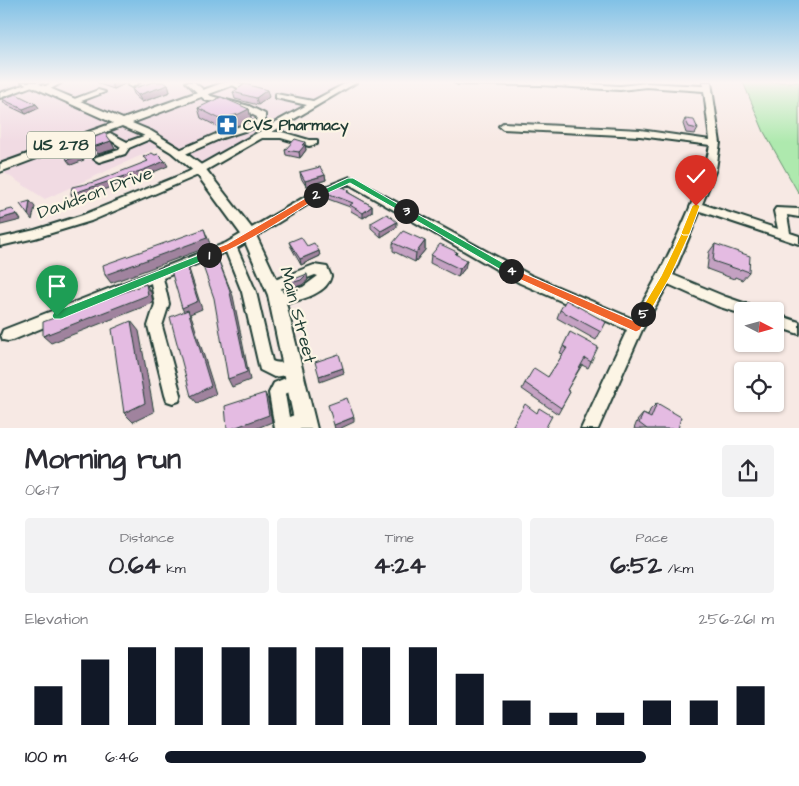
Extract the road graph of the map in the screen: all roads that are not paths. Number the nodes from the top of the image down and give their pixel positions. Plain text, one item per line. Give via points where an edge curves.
1 (75, 102) edge
2 (178, 102) edge
3 (223, 102) edge
4 (306, 102) edge
5 (319, 102) edge
6 (709, 102) edge
7 (315, 104) junction
8 (157, 109) junction
9 (100, 113) junction
10 (122, 122) junction
11 (260, 123) junction
12 (503, 126) dead end
13 (274, 128) junction
14 (262, 135) junction
15 (152, 136) junction
16 (76, 139) junction
17 (314, 142) dead end
18 (715, 143) junction
19 (126, 146) junction
20 (180, 153) junction
21 (98, 159) dead end
22 (0, 168) edge
23 (200, 170) junction
24 (696, 206) junction
25 (799, 213) edge
26 (249, 235) junction
27 (785, 236) junction
28 (799, 240) edge
29 (0, 242) edge
30 (230, 246) junction
31 (156, 277) junction
32 (665, 277) junction
33 (734, 306) edge
34 (784, 323) edge
35 (636, 327) junction
36 (799, 328) edge
37 (8, 335) dead end
38 (294, 375) junction
39 (173, 395) dead end
40 (306, 424) edge
41 (589, 428) edge

1 - 9 main road, Main Street
2 - 8 main road, US 278
3 - 11 street via 262,116
4 - 7 street
5 - 7 street, Davidson Drive
6 - 18 street
7 - 13 street, Davidson Drive
8 - 9 main road via 123,114
8 - 10 main road, US 278
9 - 10 main road, Main Street
10 - 15 main road, Main Street
10 - 16 main road, US 278
11 - 13 street
11 - 20 street
12 - 18 street via 640,133
13 - 14 street, Davidson Drive
14 - 17 street via 282,135
14 - 23 street, Davidson Drive
15 - 19 street
15 - 20 main road, Main Street
16 - 19 street via 86,145 110,136
16 - 22 main road, US 278
18 - 24 street via 711,168
19 - 21 street via 122,152
20 - 23 main road, Main Street
23 - 26 main road, Main Street
23 - 29 street, Davidson Drive via 87,218
24 - 27 street via 739,224
24 - 32 street
25 - 27 street via 780,211
26 - 30 street
26 - 35 street via 319,193 350,180 525,279
26 - 38 main road, Main Street via 264,262 274,293
27 - 28 street
30 - 31 street
30 - 38 street via 249,292 265,364
31 - 37 street
31 - 39 street via 162,304 155,326
32 - 33 street
32 - 35 street
34 - 36 street
35 - 41 street
38 - 40 main road, Main Street
38 - 40 street via 277,393 282,425

